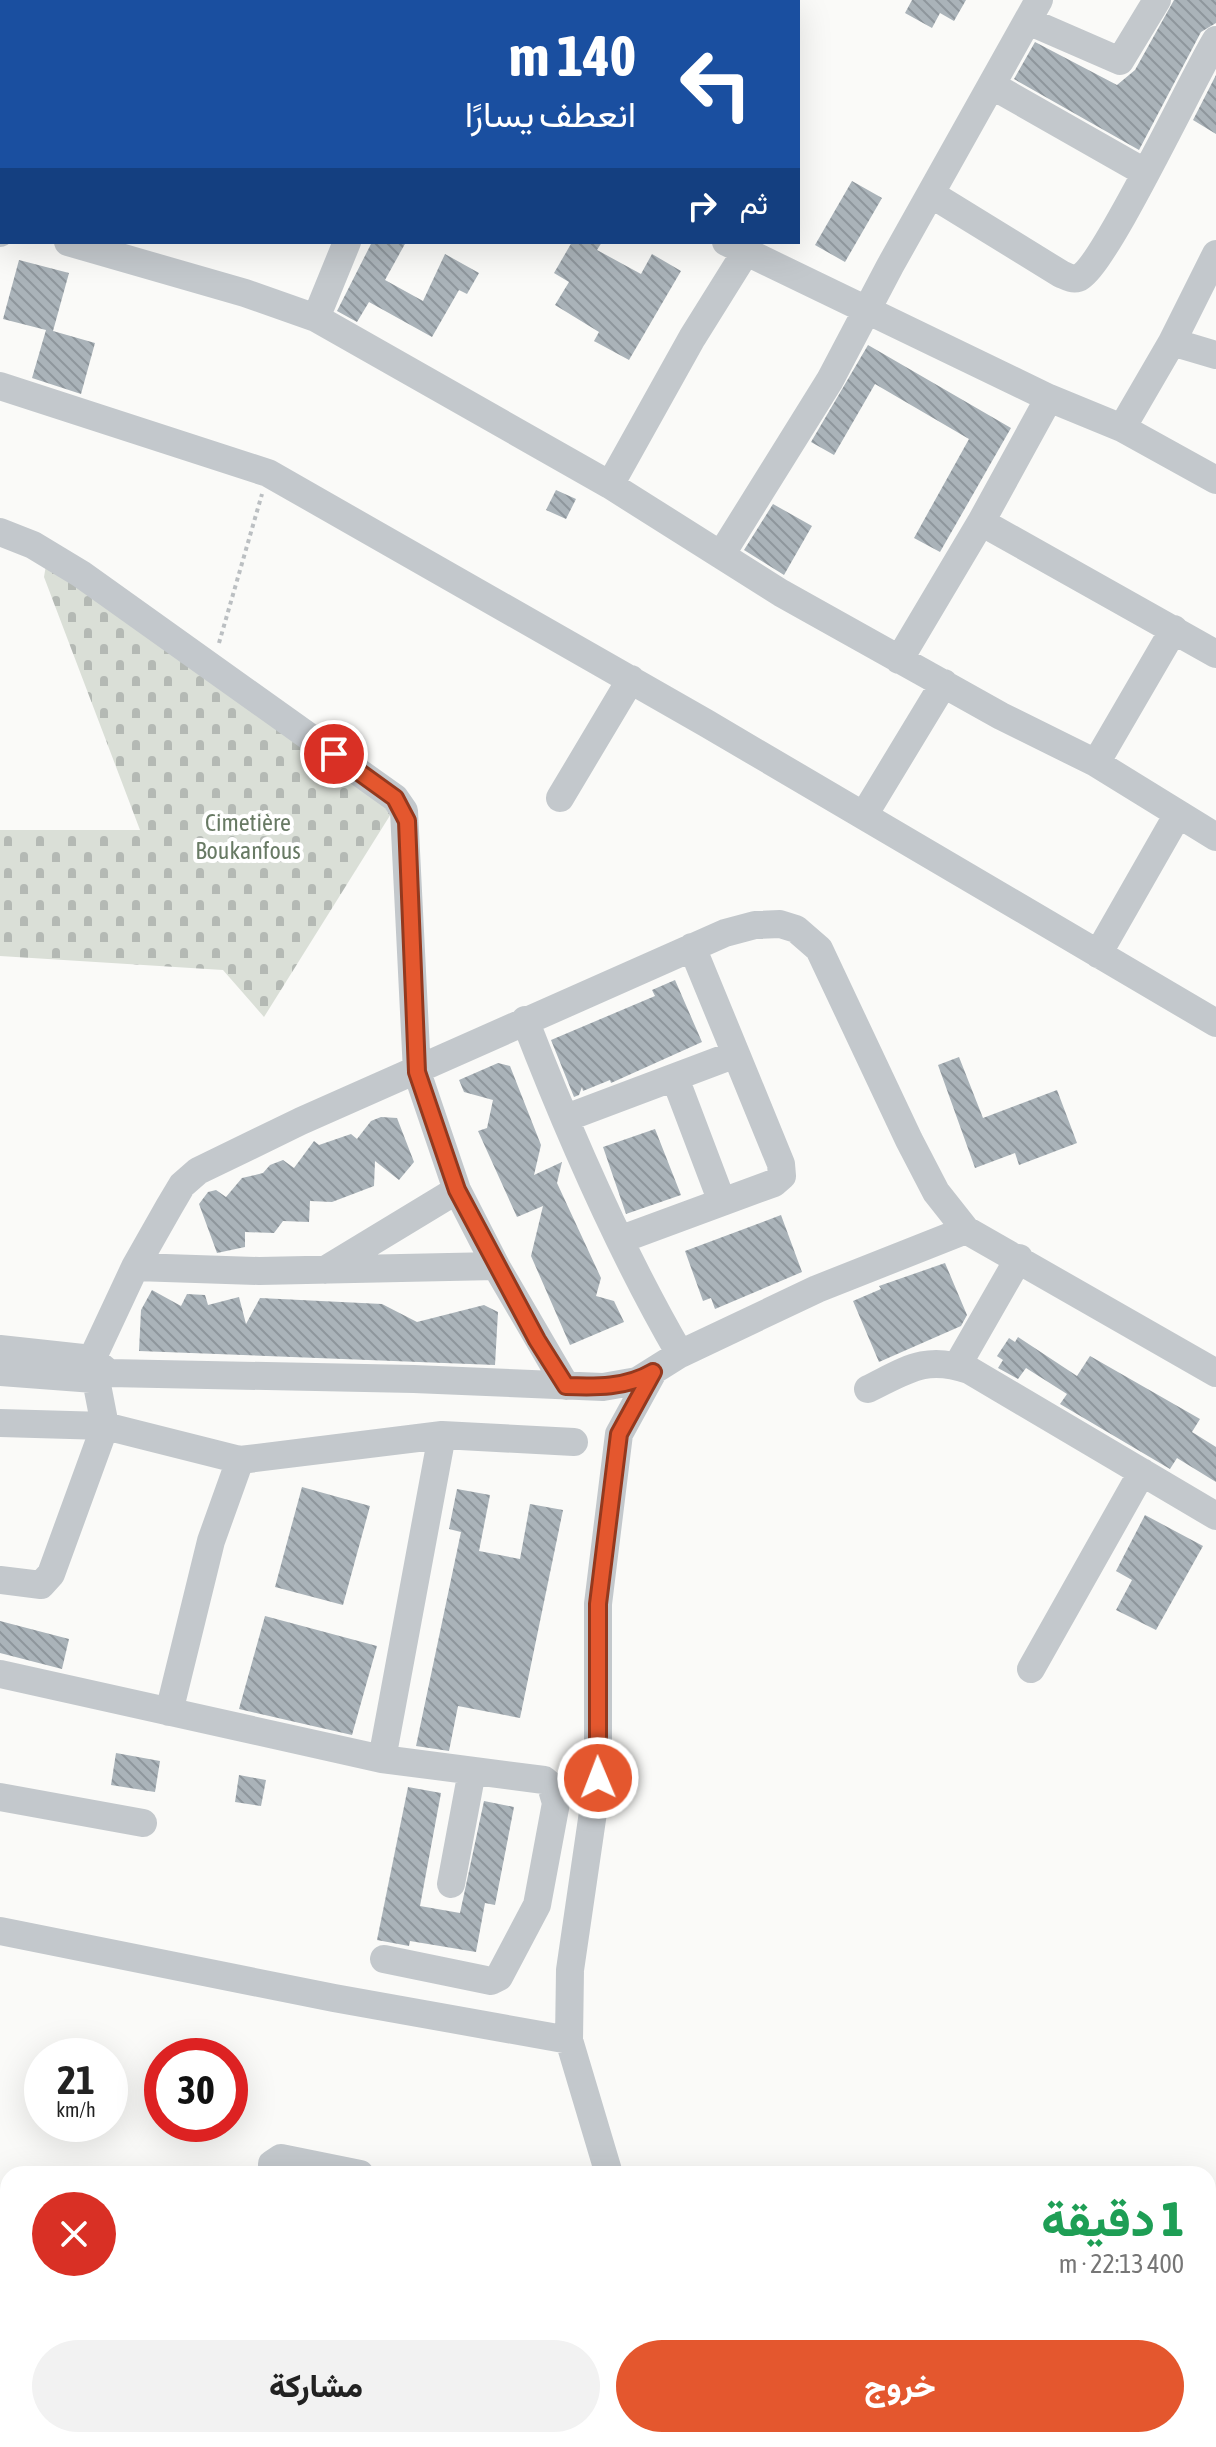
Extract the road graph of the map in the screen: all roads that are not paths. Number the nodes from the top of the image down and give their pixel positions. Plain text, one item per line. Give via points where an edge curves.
1 (1157, 0) edge
2 (1034, 11) edge
3 (1216, 40) edge
4 (993, 86) junction
5 (1146, 173) junction
6 (931, 194) junction
7 (75, 244) edge
8 (346, 244) edge
9 (736, 247) edge
10 (1216, 254) edge
11 (867, 312) junction
12 (316, 318) junction
13 (1172, 342) junction
14 (1216, 355) edge
15 (0, 386) edge
16 (1049, 398) junction
17 (1122, 428) junction
18 (1216, 480) edge
19 (610, 485) junction
20 (981, 522) junction
21 (0, 532) edge
22 (721, 555) junction
23 (1174, 629) junction
24 (1216, 654) edge
25 (899, 660) junction
26 (631, 679) junction
27 (944, 683) junction
28 (1096, 763) junction
29 (560, 798) dead end
30 (1178, 814) junction
31 (864, 815) junction
32 (1216, 837) edge
33 (692, 947) junction
34 (1098, 954) junction
35 (525, 1020) junction
36 (1216, 1023) edge
37 (736, 1054) junction
38 (417, 1072) junction
39 (675, 1078) junction
40 (566, 1118) junction
41 (457, 1190) junction
42 (722, 1202) junction
43 (966, 1230) junction
44 (622, 1239) junction
45 (1019, 1258) junction
46 (496, 1266) junction
47 (135, 1267) junction
48 (325, 1270) junction
49 (0, 1349) edge
50 (680, 1354) junction
51 (957, 1366) junction
52 (98, 1370) junction
53 (0, 1372) edge
54 (653, 1372) junction
55 (1216, 1373) edge
56 (566, 1386) junction
57 (868, 1389) dead end
58 (0, 1423) edge
59 (105, 1426) junction
60 (442, 1435) junction
61 (574, 1442) dead end
62 (240, 1460) junction
63 (1142, 1472) junction
64 (1216, 1516) edge
65 (0, 1580) edge
66 (1031, 1669) dead end
67 (0, 1674) edge
68 (169, 1712) junction
69 (382, 1759) junction
70 (472, 1771) junction
71 (0, 1797) edge
72 (143, 1823) dead end
73 (451, 1884) dead end
74 (0, 1931) edge
75 (384, 1959) dead end
76 (569, 2040) junction
77 (272, 2166) edge
78 (320, 2166) edge
79 (607, 2166) edge

1 - 2 street via 1120,61
2 - 4 street
3 - 5 street
4 - 5 street
4 - 6 street
5 - 6 street via 1098,256 1073,279
6 - 11 street
7 - 12 street
8 - 12 street
9 - 11 street
9 - 19 street
10 - 13 street
11 - 16 street
11 - 22 street
12 - 19 street
13 - 14 street
13 - 17 street
15 - 26 street via 268,473
16 - 17 street
16 - 20 street
17 - 18 street
19 - 22 street
20 - 23 street
20 - 25 street
21 - 38 street via 81,574 395,798 404,811
22 - 25 street
23 - 24 street
23 - 28 street
25 - 27 street
26 - 29 street
26 - 31 street
27 - 28 street
27 - 31 street
28 - 30 street
30 - 32 street
30 - 34 street
31 - 34 street
33 - 35 street
33 - 37 street
33 - 43 street via 755,925 780,924 796,929 819,949 936,1192
34 - 36 street
35 - 38 street
35 - 40 street
37 - 39 street
37 - 42 street via 782,1176
38 - 41 street
38 - 47 street via 198,1171 182,1185
39 - 40 street
39 - 42 street
40 - 44 street
41 - 46 street
41 - 48 street
42 - 44 street
43 - 45 street
43 - 50 street via 817,1289
44 - 50 street
45 - 51 street
45 - 55 street
46 - 48 street
46 - 56 street
47 - 48 street
47 - 52 street
49 - 52 street
50 - 54 street
51 - 57 street via 923,1363
51 - 63 street
52 - 53 street
52 - 56 street
52 - 59 street
54 - 56 street via 626,1383
54 - 76 street via 619,1434 598,1604 598,1778 574,1933
58 - 59 street
59 - 62 street
59 - 65 street via 46,1581 41,1585
60 - 61 street
60 - 62 street
60 - 69 street
62 - 68 street via 211,1541
63 - 64 street
63 - 66 street
67 - 68 street
68 - 69 street
69 - 70 street
70 - 73 street
70 - 75 street via 518,1774 551,1786 556,1803 537,1905 506,1967 491,1981
71 - 72 street
74 - 76 street
76 - 79 street
77 - 78 street via 281,2158

